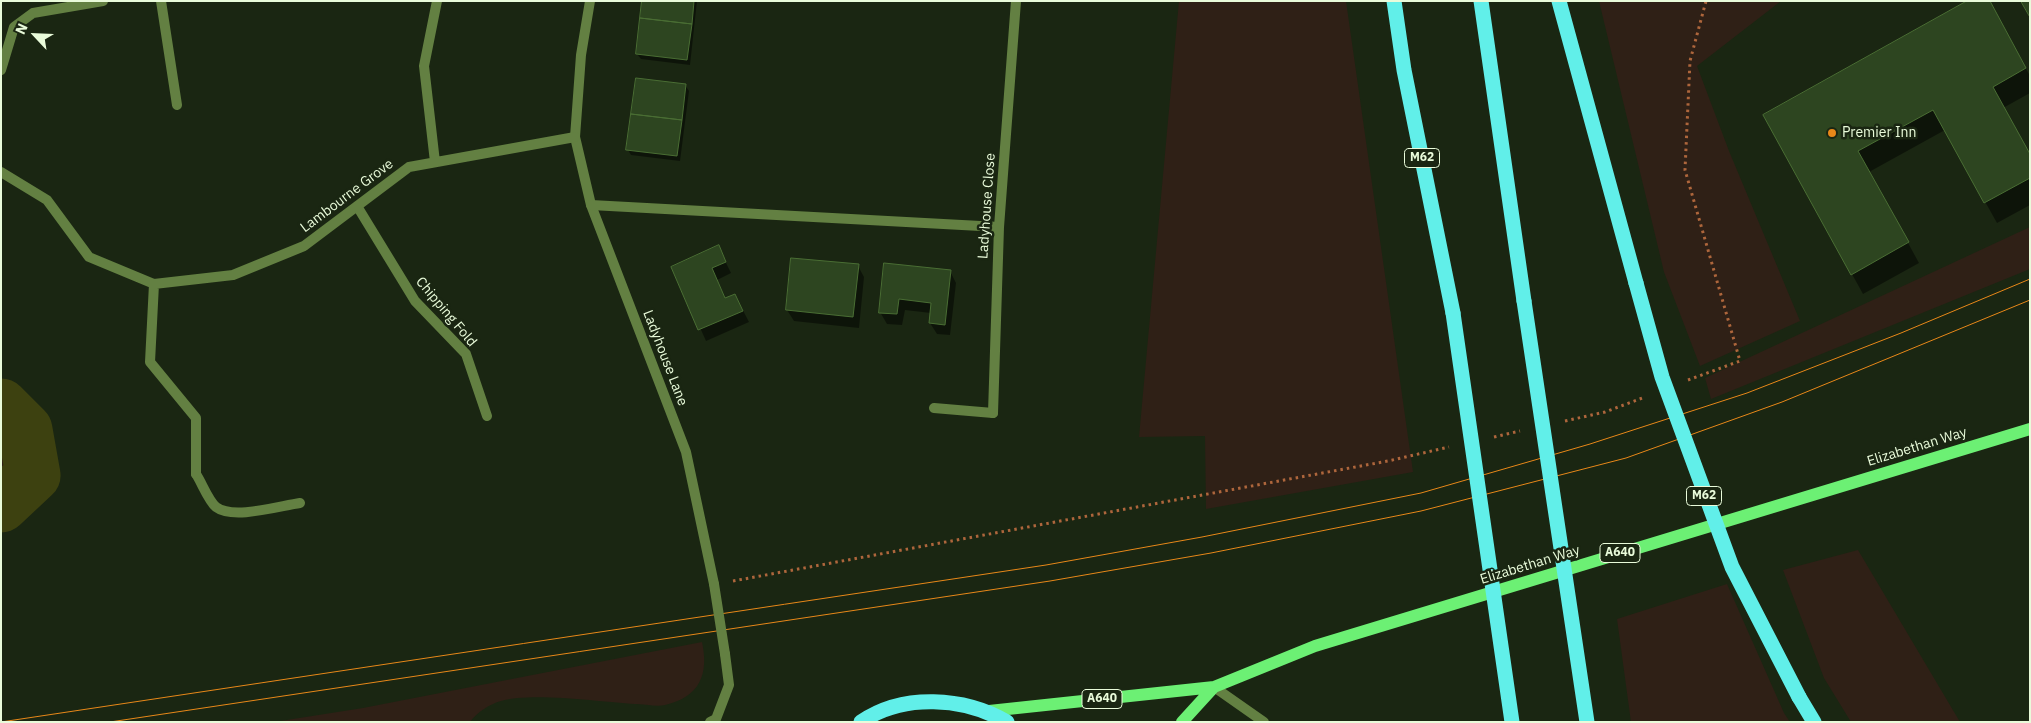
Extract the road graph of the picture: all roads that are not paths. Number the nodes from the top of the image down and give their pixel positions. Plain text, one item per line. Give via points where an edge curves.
1 (103, 1) edge
2 (161, 1) edge
3 (437, 1) edge
4 (590, 1) edge
5 (1016, 1) edge
6 (1394, 1) edge
7 (1481, 1) edge
8 (1559, 1) edge
9 (1, 70) edge
10 (177, 105) dead end
11 (575, 137) junction
12 (435, 162) junction
13 (1, 172) edge
14 (591, 204) junction
15 (357, 206) junction
16 (999, 227) junction
17 (154, 284) junction
18 (934, 408) dead end
19 (486, 416) dead end
20 (2030, 429) edge
21 (300, 503) dead end
22 (1214, 687) junction
23 (989, 712) junction
24 (710, 722) edge
25 (861, 722) edge
26 (1006, 722) edge
27 (1182, 722) edge
28 (1264, 722) edge
29 (1512, 722) edge
30 (1587, 722) edge
31 (1814, 722) edge

1 - 9 street via 32,14 14,27
2 - 10 street
3 - 12 street via 424,66
4 - 11 street, Ladyhouse Lane via 581,55
5 - 16 street, Ladyhouse Close
6 - 29 highway, M62, bridge via 1404,70 1453,313
7 - 30 highway, bridge
8 - 31 highway, M62, bridge via 1662,377 1732,568
11 - 12 street, Lambourne Grove
11 - 14 street, Ladyhouse Lane
12 - 15 street, Lambourne Grove via 409,167
13 - 17 street, Lambourne Grove via 47,200 89,257
14 - 16 street
14 - 24 street, Ladyhouse Lane, bridge via 686,452 714,584 729,685 716,719
15 - 17 street, Lambourne Grove via 304,246 233,275
15 - 19 street, Chipping Fold via 415,301 466,354
16 - 18 street, Ladyhouse Close via 993,412
17 - 21 street via 150,362 196,418 196,474 216,506 229,512 248,512
20 - 22 main road, Elizabethan Way / A640 via 1315,646
22 - 23 main road, Elizabethan Way / A640
22 - 27 main road, Elizabethan Way / A640
22 - 28 street
23 - 25 highway, A640 via 949,702 908,703 869,716
23 - 26 highway, A640

